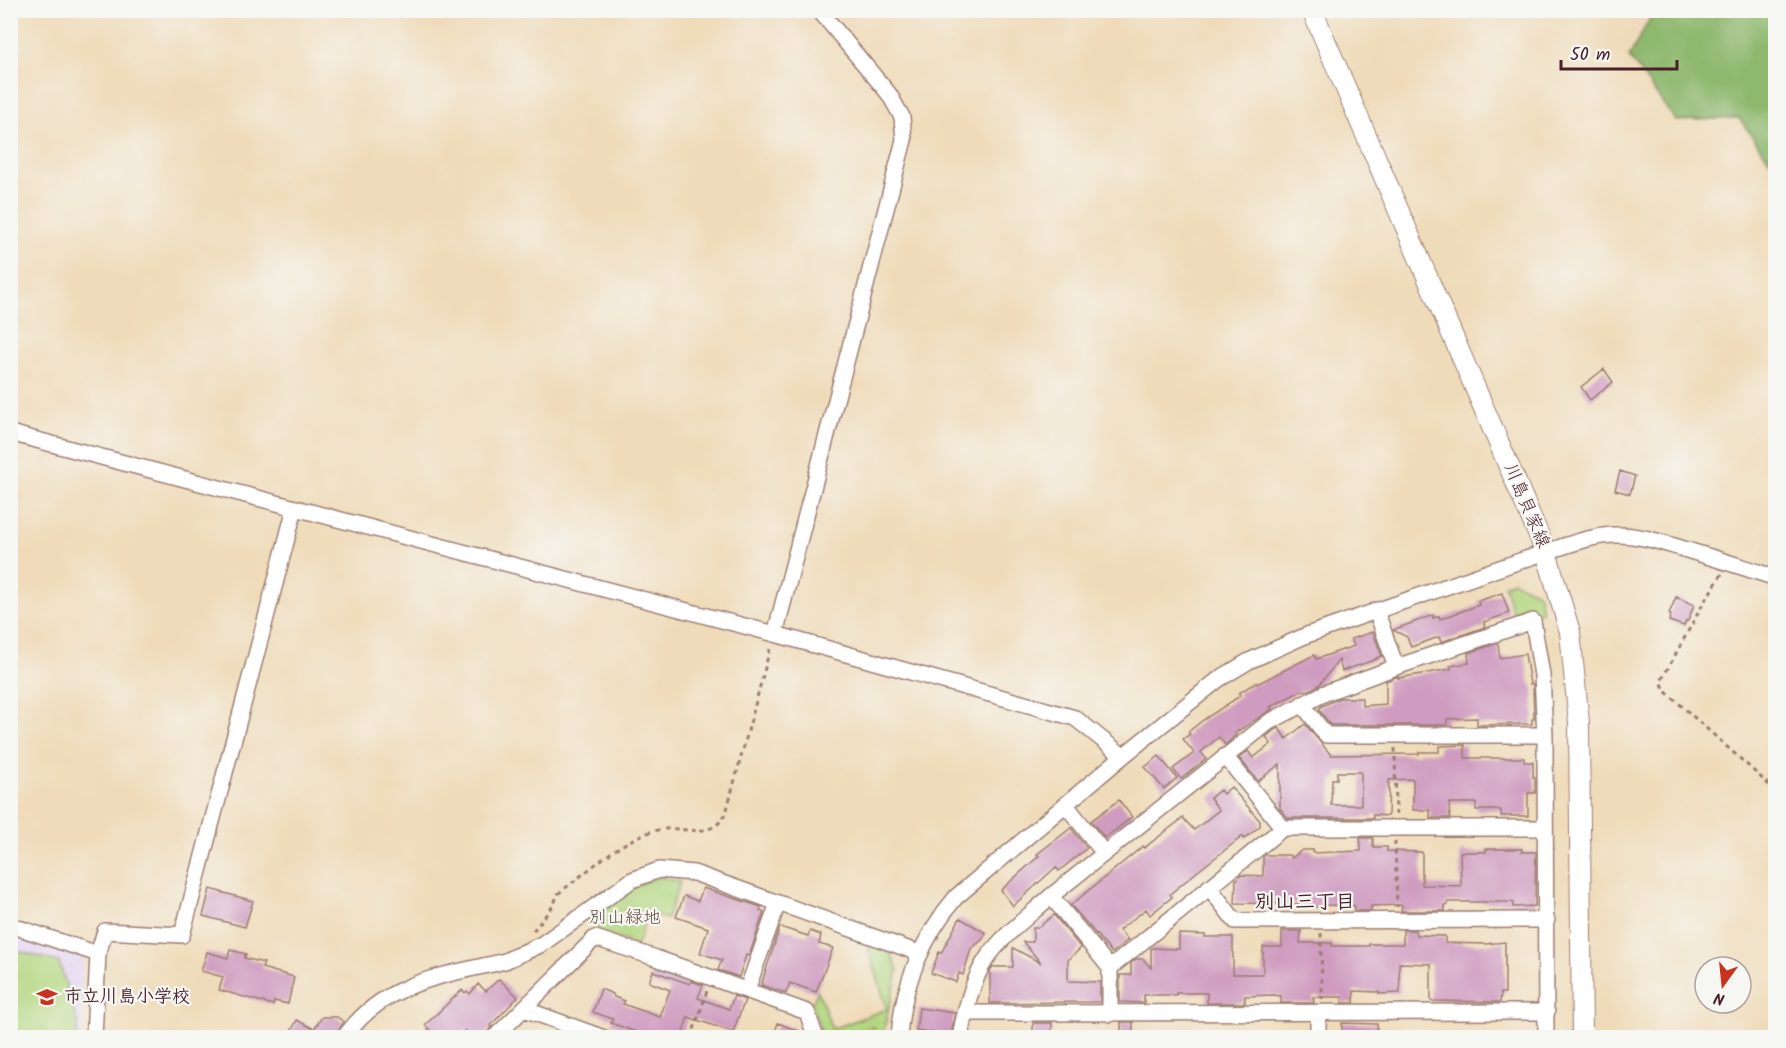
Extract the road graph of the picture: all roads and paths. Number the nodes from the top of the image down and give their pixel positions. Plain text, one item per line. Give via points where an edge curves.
1 (819, 10) edge
2 (1312, 10) edge
3 (10, 433) edge
4 (295, 508) junction
5 (1546, 552) junction
6 (1729, 562) junction
7 (1776, 578) edge
8 (1376, 610) junction
9 (775, 634) junction
10 (1396, 667) junction
11 (1302, 704) junction
12 (1395, 735) junction
13 (1545, 735) junction
14 (1123, 756) junction
15 (1225, 756) junction
16 (1776, 791) edge
17 (1066, 805) junction
18 (1283, 828) junction
19 (1396, 828) junction
20 (1545, 828) junction
21 (1104, 853) junction
22 (1209, 887) junction
23 (1051, 896) junction
24 (778, 903) junction
25 (1547, 920) junction
26 (1321, 921) junction
27 (1397, 921) junction
28 (10, 925) edge
29 (526, 938) dead end
30 (919, 953) junction
31 (98, 954) junction
32 (1110, 968) junction
33 (712, 978) junction
34 (747, 990) junction
35 (524, 1009) junction
36 (966, 1012) junction
37 (1547, 1012) junction
38 (1320, 1013) junction
39 (1110, 1014) junction
40 (94, 1038) edge
41 (344, 1038) edge
42 (494, 1038) edge
43 (604, 1038) edge
44 (691, 1038) edge
45 (816, 1038) edge
46 (899, 1038) edge
47 (960, 1038) edge
48 (1318, 1038) edge
49 (1546, 1038) edge
50 (1582, 1038) edge

1 - 9 street via 889,94 902,117 904,140
2 - 5 main road, 川島貝家線
3 - 4 street
4 - 9 street
4 - 31 street via 182,935 105,931
5 - 6 street via 1599,537 1634,536
5 - 8 street
5 - 50 main road, 川島貝家線 via 1570,632 1579,723
6 - 7 street
6 - 16 path via 1661,681 1665,691
8 - 10 street
8 - 14 street via 1249,661 1219,679
9 - 14 street via 1075,718
9 - 29 path via 722,820 701,831 659,829 630,840 558,894 553,906
10 - 11 street
10 - 13 street via 1533,621 1542,675
11 - 12 street via 1326,735
11 - 15 street via 1269,722
12 - 13 street
12 - 19 path
13 - 20 street
14 - 17 street
15 - 18 street
15 - 21 street
17 - 21 street
17 - 30 street via 956,897 935,923
18 - 19 street
18 - 22 street
19 - 20 street
19 - 27 path
20 - 25 street
21 - 23 street
22 - 26 street via 1235,921
22 - 32 street
23 - 32 street
23 - 36 street via 986,960
24 - 30 street
24 - 34 street
24 - 41 street via 694,873 659,870 632,880 520,956 414,983 372,1006
25 - 27 street
25 - 37 street
26 - 27 street
26 - 38 path
28 - 31 street
30 - 46 street
31 - 40 street
32 - 39 street
33 - 34 street
33 - 35 street via 595,938
33 - 44 path
34 - 45 street via 807,1012
35 - 42 street
35 - 43 street
36 - 39 street
36 - 47 street
37 - 38 street
37 - 49 street
38 - 39 street
38 - 48 street

